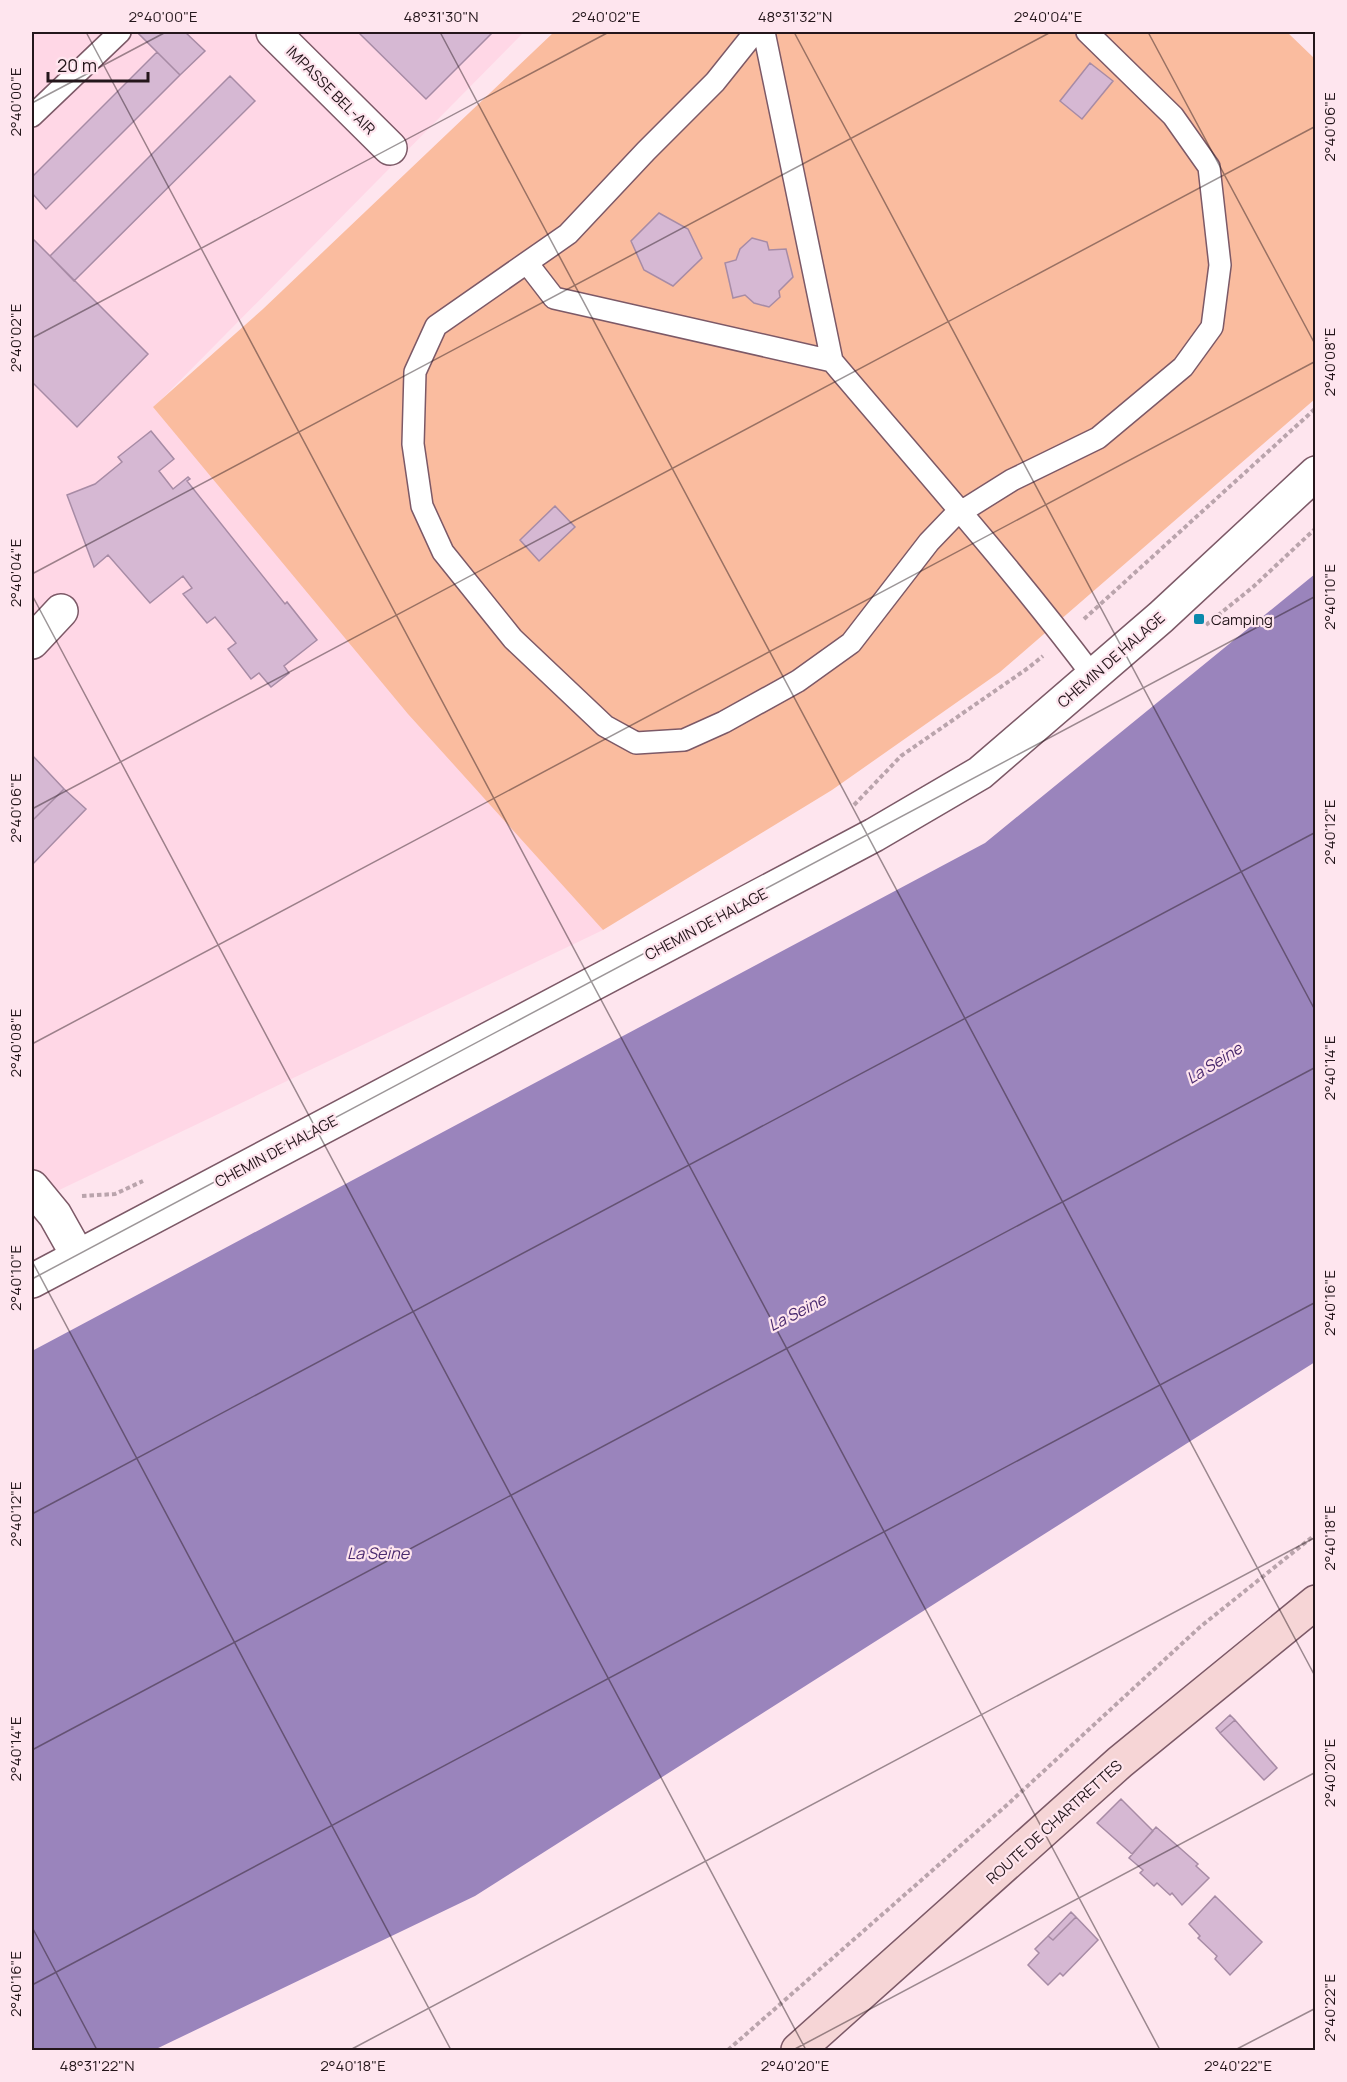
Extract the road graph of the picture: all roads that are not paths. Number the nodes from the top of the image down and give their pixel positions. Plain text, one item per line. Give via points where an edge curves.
1 (120, 32) edge
2 (273, 32) edge
3 (755, 32) edge
4 (764, 32) edge
5 (1087, 32) edge
6 (32, 116) edge
7 (390, 148) dead end
8 (527, 262) junction
9 (832, 361) junction
10 (1316, 472) edge
11 (962, 512) junction
12 (62, 611) dead end
13 (32, 642) edge
14 (1093, 676) junction
15 (32, 1187) edge
16 (78, 1256) junction
17 (32, 1281) edge
18 (1316, 1602) edge
19 (798, 2050) edge

1 - 6 lane
2 - 7 street, IMPASSE BEL-AIR
3 - 8 lane via 715,82 568,234
4 - 9 lane
5 - 11 lane via 1173,116 1209,167 1220,265 1212,327 1183,367 1098,438 1012,480
8 - 9 lane via 554,298
8 - 11 lane via 436,326 415,372 413,444 422,506 443,552 513,639 605,726 636,743 684,740 798,681 851,643 929,542
9 - 11 lane
10 - 14 street, CHEMIN DE HALAGE
11 - 14 lane
12 - 13 street
14 - 16 street, CHEMIN DE HALAGE via 980,773 874,835
15 - 16 street via 55,1215
16 - 17 street, CHEMIN DE HALAGE
18 - 19 main road, ROUTE DE CHARTRETTES via 1120,1762

